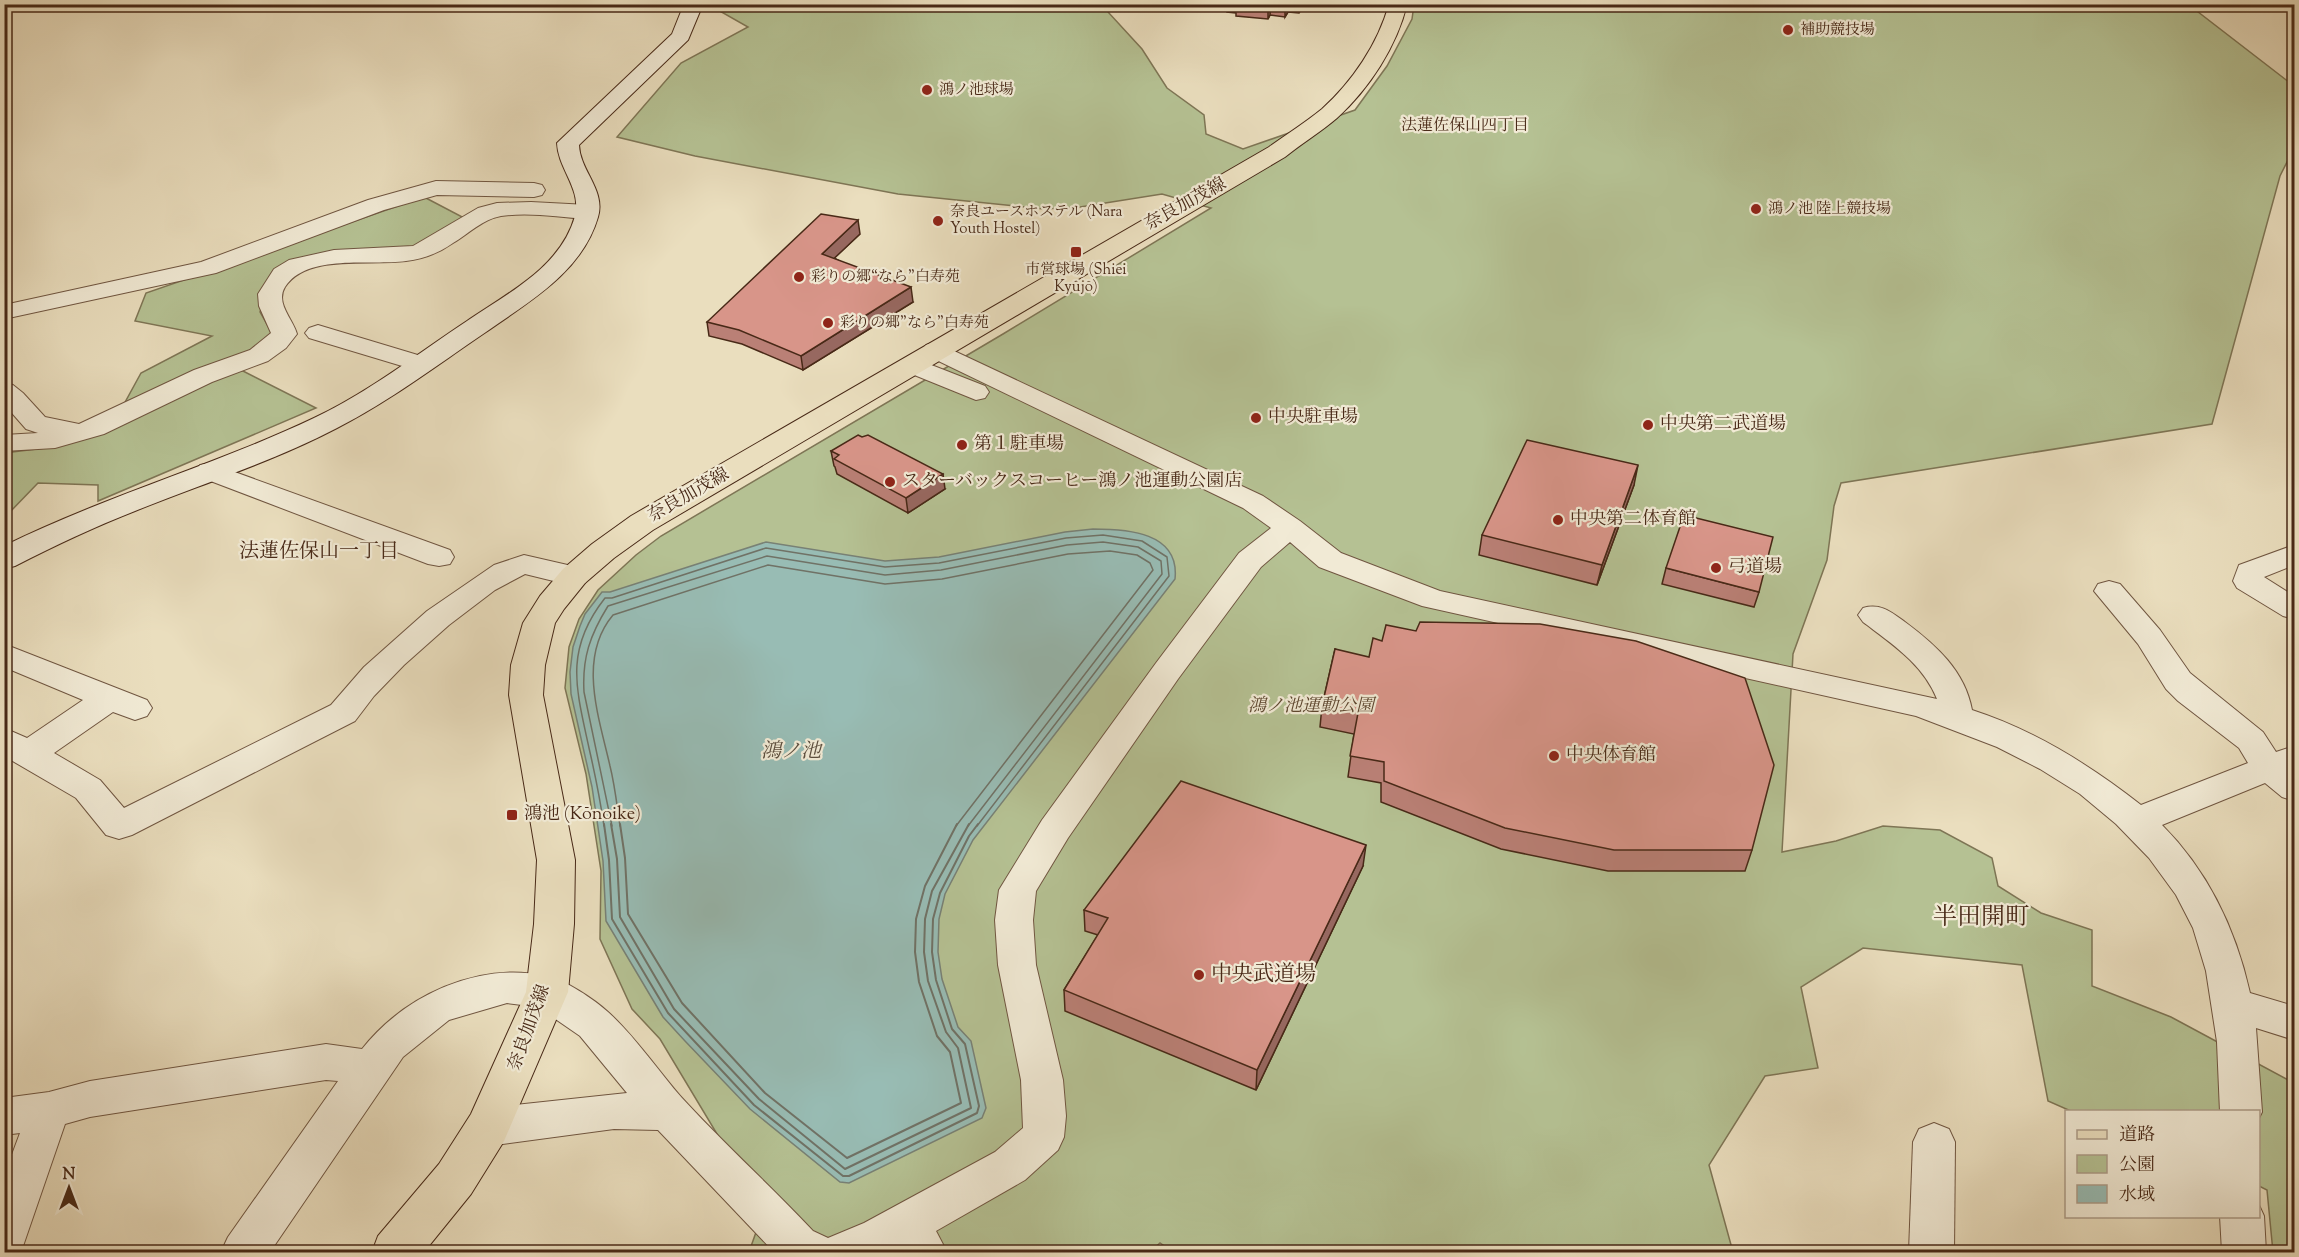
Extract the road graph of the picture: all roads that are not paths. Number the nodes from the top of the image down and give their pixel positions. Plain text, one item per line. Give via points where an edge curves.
1 (694, 4) edge
2 (1398, 4) edge
3 (587, 202) junction
4 (4, 312) edge
5 (318, 333) dead end
6 (923, 357) junction
7 (422, 364) junction
8 (4, 391) edge
9 (94, 427) junction
10 (4, 443) edge
11 (210, 471) junction
12 (1290, 527) junction
13 (2295, 554) edge
14 (439, 557) dead end
15 (4, 559) edge
16 (574, 576) junction
17 (2109, 591) dead end
18 (2295, 609) edge
19 (1874, 615) dead end
20 (4, 655) edge
21 (1956, 716) junction
22 (17, 747) edge
23 (2286, 771) edge
24 (2137, 821) junction
25 (547, 992) junction
26 (2232, 1004) junction
27 (2295, 1023) edge
28 (371, 1068) junction
29 (49, 1110) junction
30 (2241, 1110) edge
31 (668, 1112) junction
32 (4, 1117) edge
33 (488, 1126) junction
34 (1934, 1142) dead end
35 (2242, 1218) edge
36 (914, 1239) edge
37 (4, 1240) edge
38 (244, 1252) edge
39 (395, 1252) edge
40 (812, 1252) edge
41 (845, 1252) edge
42 (1931, 1252) edge
43 (2244, 1252) edge

1 - 3 street via 681,36 568,143 567,157
2 - 6 main road, 奈良加茂線 via 1380,48 1336,106 1277,152
3 - 4 street via 446,188 424,190 208,268
3 - 7 street via 575,243 553,269
3 - 9 street via 497,210 418,252 321,259 297,267 278,280 270,293 284,334 275,344
5 - 7 street
6 - 12 street via 951,381 1180,488 1239,513
6 - 16 main road, 奈良加茂線 via 642,523
7 - 11 street via 327,422
8 - 9 street via 36,425 52,430
9 - 10 street via 53,440
11 - 14 street
11 - 15 street via 115,508
12 - 21 street via 1330,560 1433,599
12 - 36 street via 1243,569 1055,829 1018,890 1014,920 1017,965 1042,1080 1043,1137
13 - 18 street via 2250,572 2248,581
16 - 22 street via 522,564 492,579 462,599 394,657 343,713 119,826 88,789
16 - 25 main road, 奈良加茂線 via 539,623 528,665 526,695 556,860
17 - 23 street via 2149,638 2178,681
19 - 21 street via 1929,658 1955,700
20 - 22 street via 122,703
21 - 24 street via 2040,755 2110,798
23 - 24 street
24 - 26 street via 2174,864 2211,927
25 - 28 street via 507,987 435,1008 389,1045
25 - 31 street via 594,1024
25 - 33 main road, 奈良加茂線
26 - 27 street
26 - 30 street
28 - 29 street via 326,1062 90,1099
28 - 38 street
29 - 32 street
29 - 37 street
31 - 33 street via 614,1111
31 - 40 street via 800,1248
33 - 39 main road, 奈良加茂線 via 455,1179
34 - 42 street
35 - 43 street
36 - 41 street

